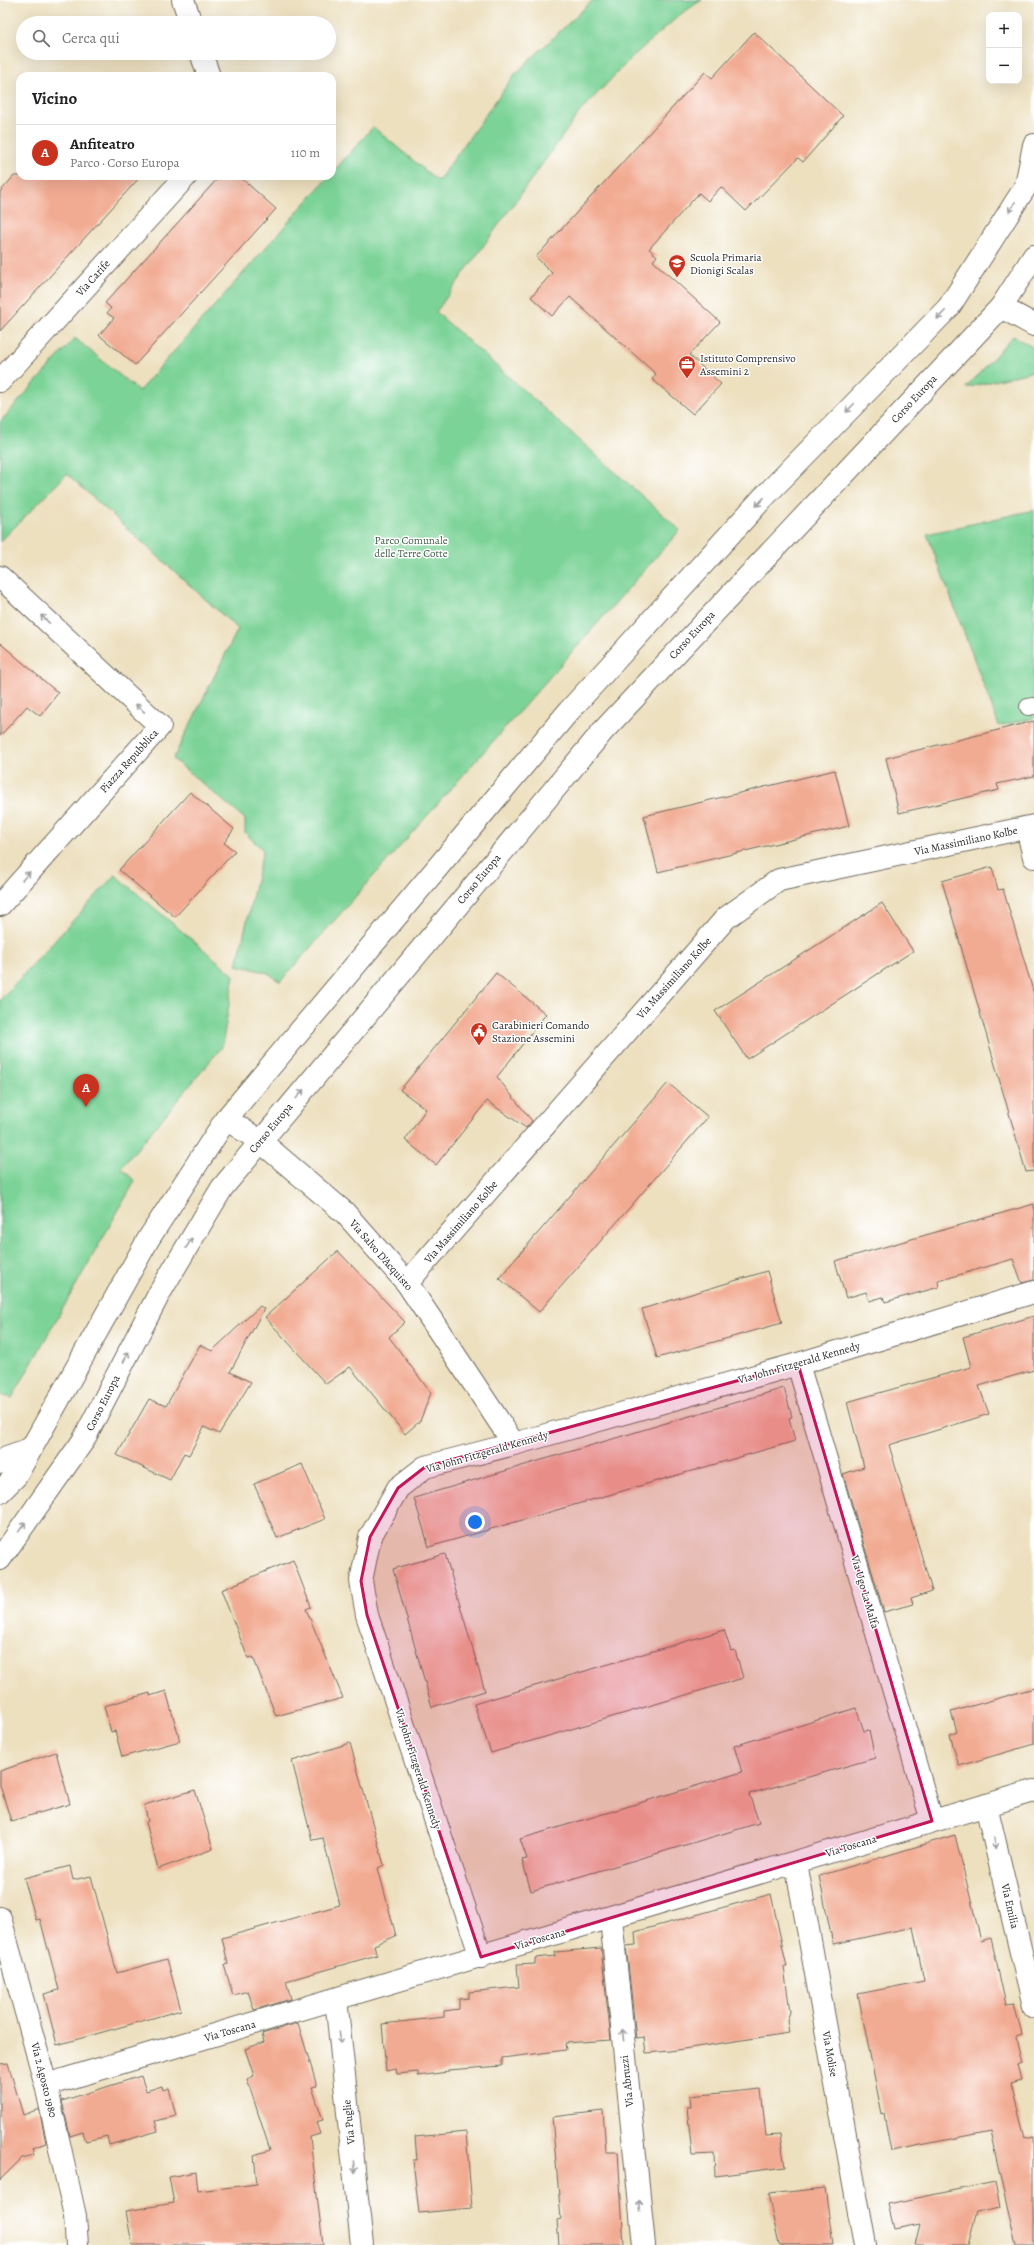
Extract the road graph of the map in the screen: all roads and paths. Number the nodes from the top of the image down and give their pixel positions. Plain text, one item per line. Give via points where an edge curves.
1 (183, 0) edge
2 (189, 16) edge
3 (203, 60) edge
4 (208, 72) edge
5 (1034, 145) edge
6 (182, 180) edge
7 (1034, 256) edge
8 (1001, 306) junction
9 (1034, 325) edge
10 (0, 381) edge
11 (0, 576) edge
12 (1030, 827) edge
13 (1034, 857) edge
14 (0, 905) edge
15 (226, 1119) junction
16 (260, 1141) junction
17 (407, 1283) junction
18 (1034, 1292) edge
19 (798, 1364) junction
20 (514, 1444) junction
21 (30, 1449) junction
22 (0, 1463) edge
23 (0, 1492) edge
24 (0, 1559) edge
25 (1034, 1791) edge
26 (986, 1805) junction
27 (932, 1821) junction
28 (796, 1864) junction
29 (611, 1918) junction
30 (1, 1924) edge
31 (481, 1957) junction
32 (336, 1999) junction
33 (1034, 2007) edge
34 (46, 2085) junction
35 (77, 2245) edge
36 (362, 2245) edge
37 (644, 2245) edge
38 (865, 2245) edge

1 - 2 street
3 - 4 street
5 -> 15 street via 1026,186 949,307 762,500 569,711
6 - 10 street, Via Carife
7 - 8 street, Corso Europa
8 - 9 street
16 -> 8 street, Corso Europa via 603,731
14 -> 11 street, Piazza Repubblica via 160,726
12 - 13 street
12 - 17 street, Via Massimiliano Kolbe via 779,880 726,918
15 - 16 street, Via Salvo D'Acquisto
15 - 21 street via 149,1238
16 - 17 street, Via Salvo D'Acquisto via 345,1214
24 -> 16 street, Corso Europa via 83,1441 160,1292 222,1188
17 - 20 street, Via Salvo D'Acquisto
18 - 19 street, Via John Fitzgerald Kennedy
19 - 20 street, Via John Fitzgerald Kennedy
19 - 27 street, Via Ugo La Malfa
20 - 31 street, Via John Fitzgerald Kennedy via 425,1467 398,1488 370,1537 361,1581 367,1615
21 - 22 street via 7,1457
21 - 23 street via 16,1476
25 - 26 street, Via Toscana
26 - 27 street, Via Toscana
26 -> 33 street, Via Emilia
27 - 28 street, Via Toscana
28 - 29 street, Via Toscana
28 - 38 street, Via Molise
29 - 31 street, Via Toscana
37 -> 29 street, Via Abruzzi
30 - 34 street, Via 2 Agosto 1980
31 - 32 street, Via Toscana
32 - 34 street, Via Toscana
32 -> 36 street, Via Puglie
34 - 35 street, Via 2 Agosto 1980 via 75,2216

